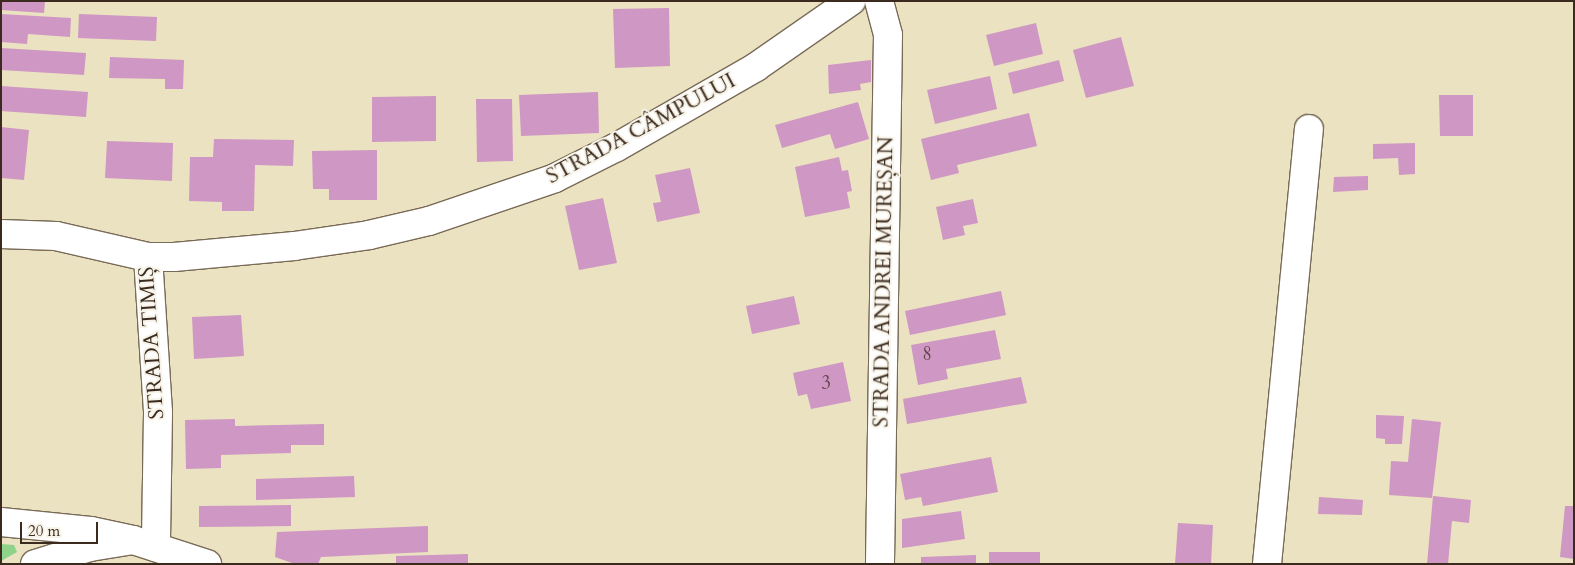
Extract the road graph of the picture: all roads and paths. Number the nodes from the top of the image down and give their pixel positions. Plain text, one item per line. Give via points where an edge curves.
1 (850, 1) edge
2 (880, 1) edge
3 (1309, 129) dead end
4 (1, 234) edge
5 (148, 258) junction
6 (1, 522) edge
7 (144, 543) junction
8 (35, 564) edge
9 (207, 564) edge
10 (880, 564) edge
11 (1267, 564) edge

1 - 5 main road, STRADA CÂMPULUI via 764,62 684,111 555,178 491,202 369,234 294,246
2 - 10 main road, STRADA ANDREI MUREȘAN via 888,35
3 - 11 main road
4 - 5 main road, STRADA TIMIȘ via 56,236
5 - 7 main road, STRADA TIMIȘ via 158,422
6 - 7 main road via 91,531
7 - 8 main road via 81,549
7 - 9 main road

